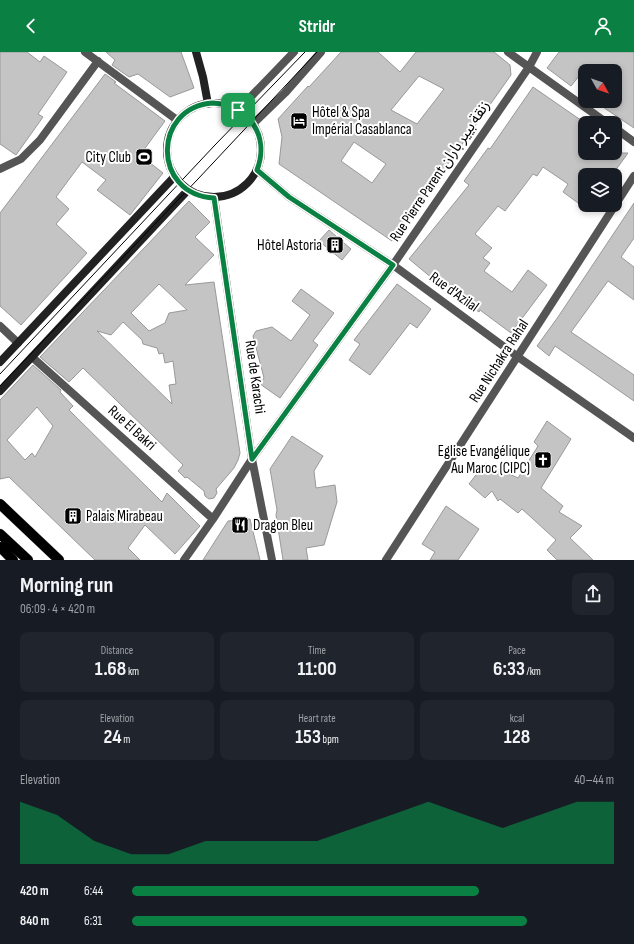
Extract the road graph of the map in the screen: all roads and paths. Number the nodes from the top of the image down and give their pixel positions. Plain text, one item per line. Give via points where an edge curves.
1 (85, 52) edge
2 (196, 52) edge
3 (294, 52) edge
4 (321, 52) edge
5 (508, 52) edge
6 (537, 52) edge
7 (98, 61) junction
8 (528, 67) junction
9 (208, 104) junction
10 (238, 110) junction
11 (597, 116) edge
12 (178, 120) junction
13 (253, 124) junction
14 (622, 133) edge
15 (634, 142) edge
16 (0, 169) edge
17 (257, 170) junction
18 (175, 176) junction
19 (634, 176) edge
20 (188, 190) junction
21 (214, 198) junction
22 (393, 265) junction
23 (0, 326) edge
24 (18, 343) junction
25 (518, 356) junction
26 (32, 357) junction
27 (0, 362) edge
28 (0, 391) edge
29 (634, 438) edge
30 (252, 459) junction
31 (0, 504) edge
32 (214, 519) junction
33 (0, 534) edge
34 (0, 548) edge
35 (0, 554) edge
36 (6, 560) edge
37 (13, 560) edge
38 (28, 560) edge
39 (59, 560) edge
40 (184, 560) edge
41 (272, 560) edge
42 (386, 560) edge

1 - 7 street
2 - 9 street
3 - 10 street
4 - 13 street
5 - 8 street
6 - 8 street, Rue Pierre Parent زنقة بيير باران
7 - 12 street
7 - 16 street via 40,140 21,159
8 - 11 street
8 - 22 street, Rue Pierre Parent زنقة بيير باران
9 - 10 street via 226,105
9 - 12 street via 189,110
10 - 13 street
12 - 18 street via 171,131 167,146 168,162
13 - 17 street via 261,146
14 - 15 street
17 - 21 street via 240,189
17 - 22 street, Rue d'Azilal via 289,197
18 - 20 street
18 - 24 street
19 - 25 street, Rue Nichakra Rahal
20 - 21 street
20 - 26 street
21 - 30 street, Rue de Karachi
22 - 25 street, Rue d'Azilal
22 - 30 street, Rue Pierre Parent زنقة بيير باران
23 - 24 street
24 - 27 street
25 - 29 street, Rue d'Azilal
25 - 42 street, Rue Nichakra Rahal
26 - 28 street
26 - 32 street, Rue El Bakri
30 - 32 street, Rue Pierre Parent زنقة بيير باران
30 - 41 street, Rue de Karachi
31 - 39 main road
32 - 40 street, Rue Pierre Parent زنقة بيير باران
33 - 38 main road
34 - 37 main road
35 - 36 main road

